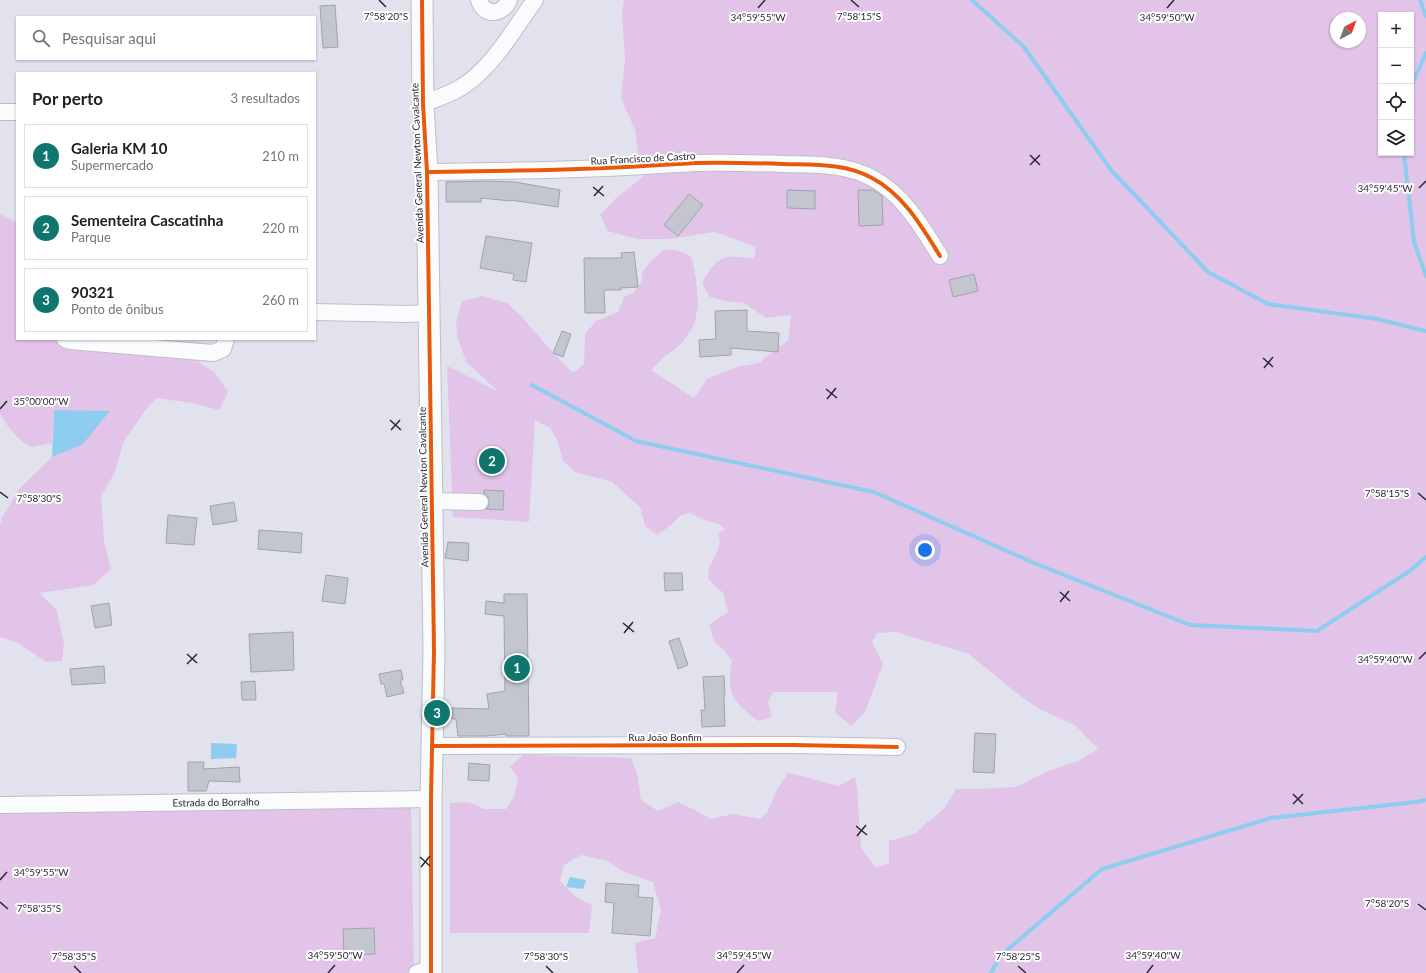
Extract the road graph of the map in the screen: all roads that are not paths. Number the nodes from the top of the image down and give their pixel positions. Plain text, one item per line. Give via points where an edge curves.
1 (422, 0) edge
2 (478, 0) edge
3 (509, 0) edge
4 (535, 0) edge
5 (423, 104) junction
6 (0, 112) edge
7 (16, 112) edge
8 (427, 172) junction
9 (940, 256) dead end
10 (316, 312) edge
11 (429, 313) junction
12 (68, 340) edge
13 (226, 340) edge
14 (432, 501) junction
15 (480, 502) dead end
16 (433, 746) junction
17 (896, 747) dead end
18 (431, 798) junction
19 (0, 805) edge
20 (426, 972) edge

1 - 5 main road, Avenida General Newton Cavalcante
2 - 3 street via 483,8 493,12 503,9
4 - 5 street via 486,68 460,88
5 - 8 main road, Avenida General Newton Cavalcante
6 - 7 street
8 - 9 street, Rua Francisco de Castro via 578,169 696,163 845,168 873,178 890,191 917,220
8 - 11 main road, Avenida General Newton Cavalcante
10 - 11 street
11 - 14 main road, Avenida General Newton Cavalcante
12 - 13 street via 213,353 223,349
14 - 15 street
14 - 16 main road, Avenida General Newton Cavalcante
16 - 17 street, Rua João Bonfim
16 - 18 main road, Avenida General Newton Cavalcante
18 - 19 street, Estrada do Borralho
18 - 20 main road, Avenida General Newton Cavalcante

